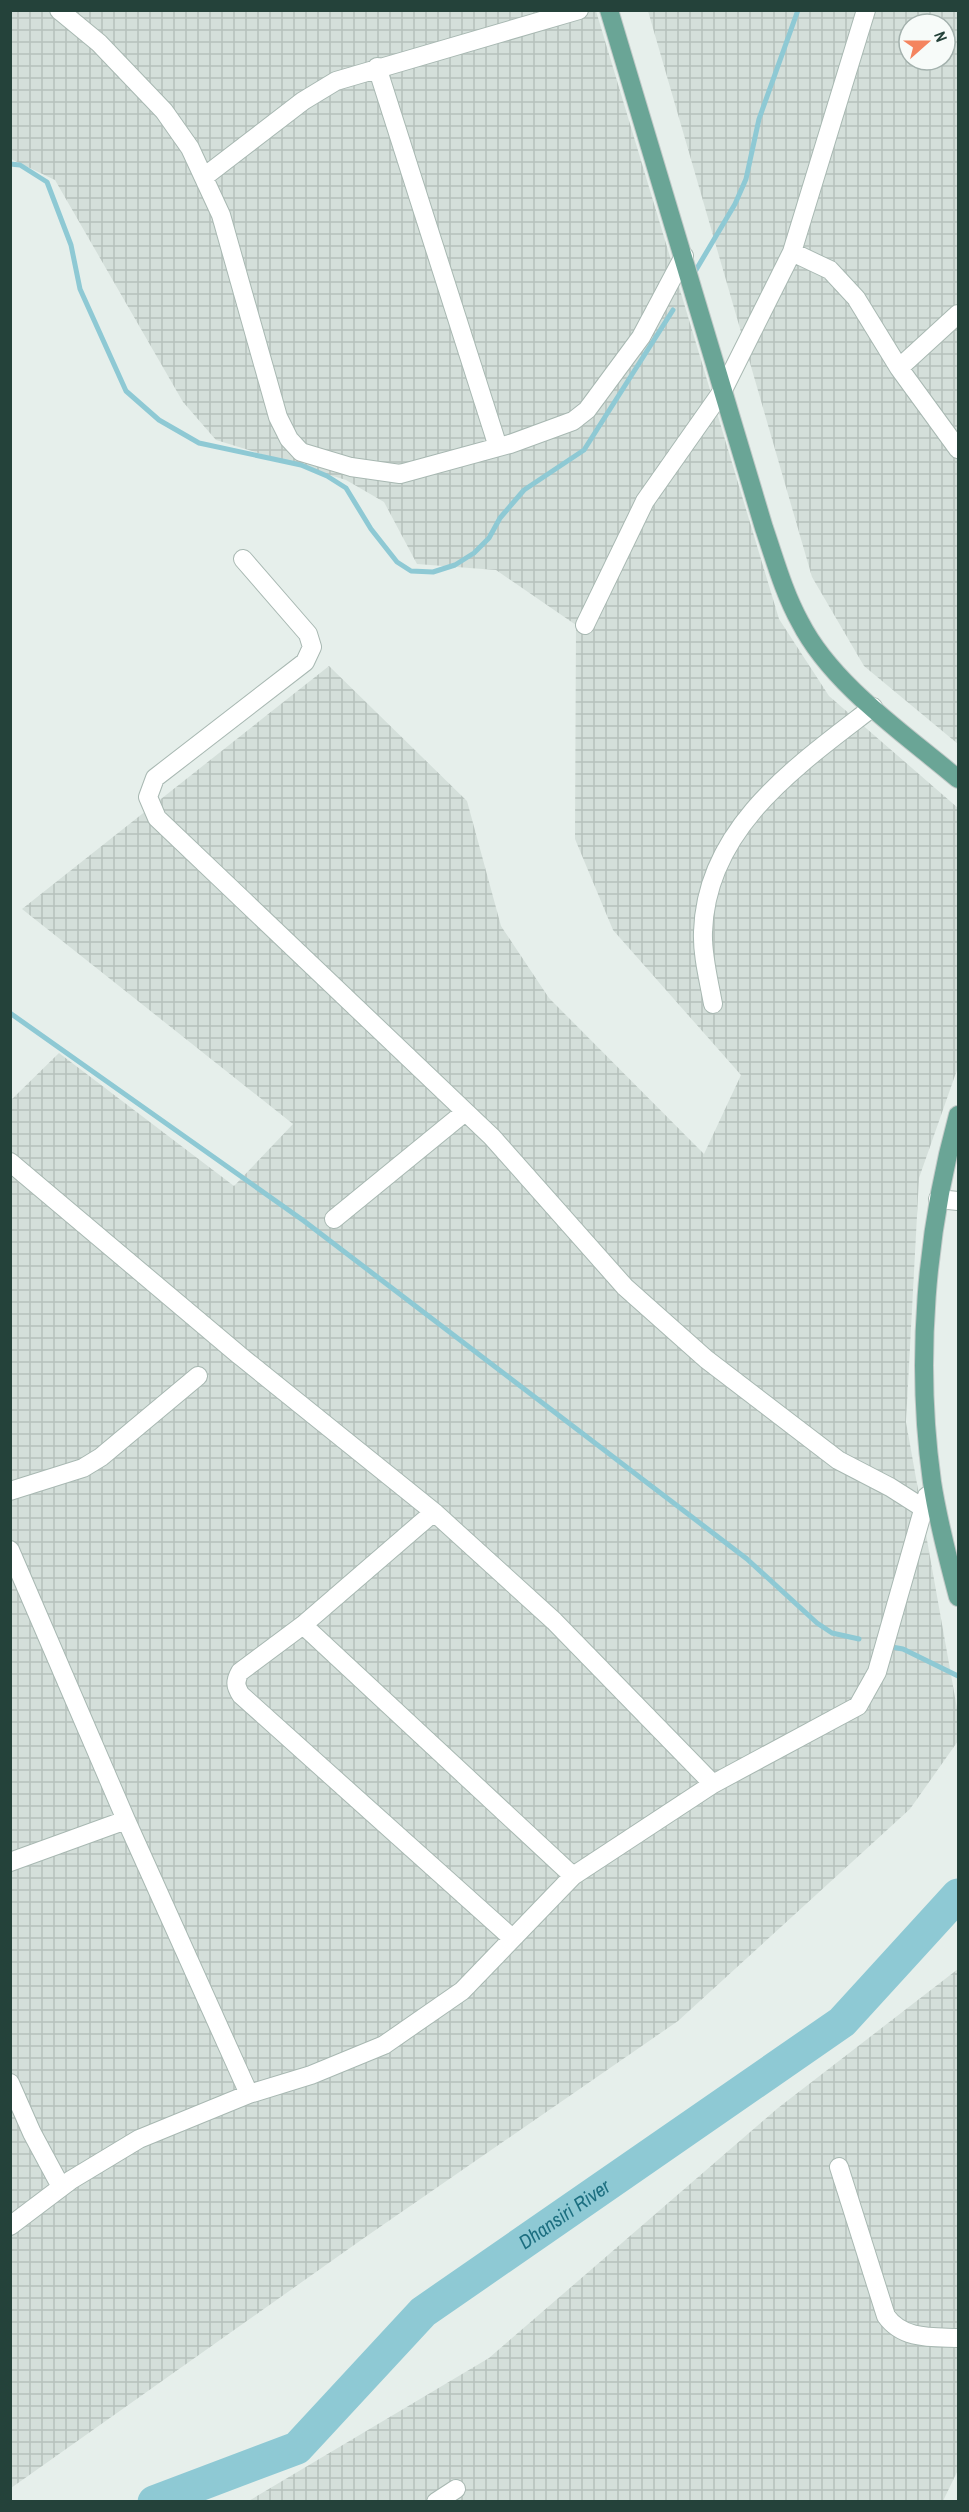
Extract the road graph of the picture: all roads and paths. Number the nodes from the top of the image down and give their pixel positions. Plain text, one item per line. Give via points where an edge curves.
1 (579, 10) edge
2 (609, 10) edge
3 (866, 10) edge
4 (65, 12) edge
5 (377, 68) junction
6 (204, 177) junction
7 (792, 252) junction
8 (684, 256) junction
9 (958, 314) edge
10 (899, 368) junction
11 (723, 390) junction
12 (498, 447) junction
13 (958, 449) edge
14 (243, 559) dead end
15 (585, 625) dead end
16 (873, 707) junction
17 (958, 779) edge
18 (713, 1004) dead end
19 (465, 1112) junction
20 (958, 1115) edge
21 (10, 1162) edge
22 (938, 1199) junction
23 (958, 1201) edge
24 (334, 1219) dead end
25 (198, 1376) dead end
26 (932, 1480) junction
27 (10, 1491) edge
28 (923, 1508) junction
29 (434, 1512) junction
30 (10, 1550) edge
31 (958, 1597) edge
32 (303, 1625) junction
33 (713, 1784) junction
34 (126, 1820) junction
35 (10, 1862) edge
36 (573, 1876) junction
37 (512, 1938) junction
38 (10, 2083) edge
39 (249, 2094) junction
40 (839, 2166) dead end
41 (61, 2187) junction
42 (10, 2226) edge
43 (958, 2338) edge
44 (456, 2489) dead end
45 (436, 2502) edge

1 - 5 street
2 - 8 main road
3 - 7 street
4 - 6 street via 164,111
5 - 6 street via 336,81 303,101
5 - 12 street
6 - 12 street via 221,215 278,417 301,452 351,467 400,474
7 - 10 street via 830,270 849,291
7 - 11 street
8 - 11 main road
8 - 12 street via 641,337 587,410 573,421
9 - 10 street
10 - 13 street
11 - 15 street via 645,501
11 - 16 main road via 764,528 800,623 815,648
14 - 19 street via 308,634 312,647 305,662 155,778 148,797 151,808 157,818
16 - 17 main road
16 - 18 street via 794,768 753,810 727,845 711,883 703,932
19 - 24 street
19 - 28 street via 492,1137 625,1287 706,1359 838,1460
20 - 22 main road
21 - 29 street via 239,1355
22 - 23 street
22 - 26 main road via 925,1365
25 - 27 street via 101,1457 83,1468
26 - 28 street
26 - 31 main road
28 - 33 street via 877,1672 858,1706
29 - 32 street
29 - 33 street via 554,1621
30 - 34 street
32 - 36 street
32 - 37 street via 240,1672 236,1680 241,1695
33 - 36 street
34 - 35 street
34 - 39 street
36 - 37 street
37 - 39 street via 462,1991 384,2046
38 - 41 street
39 - 41 street via 139,2139
40 - 43 street via 892,2325 921,2337
41 - 42 street
44 - 45 street

